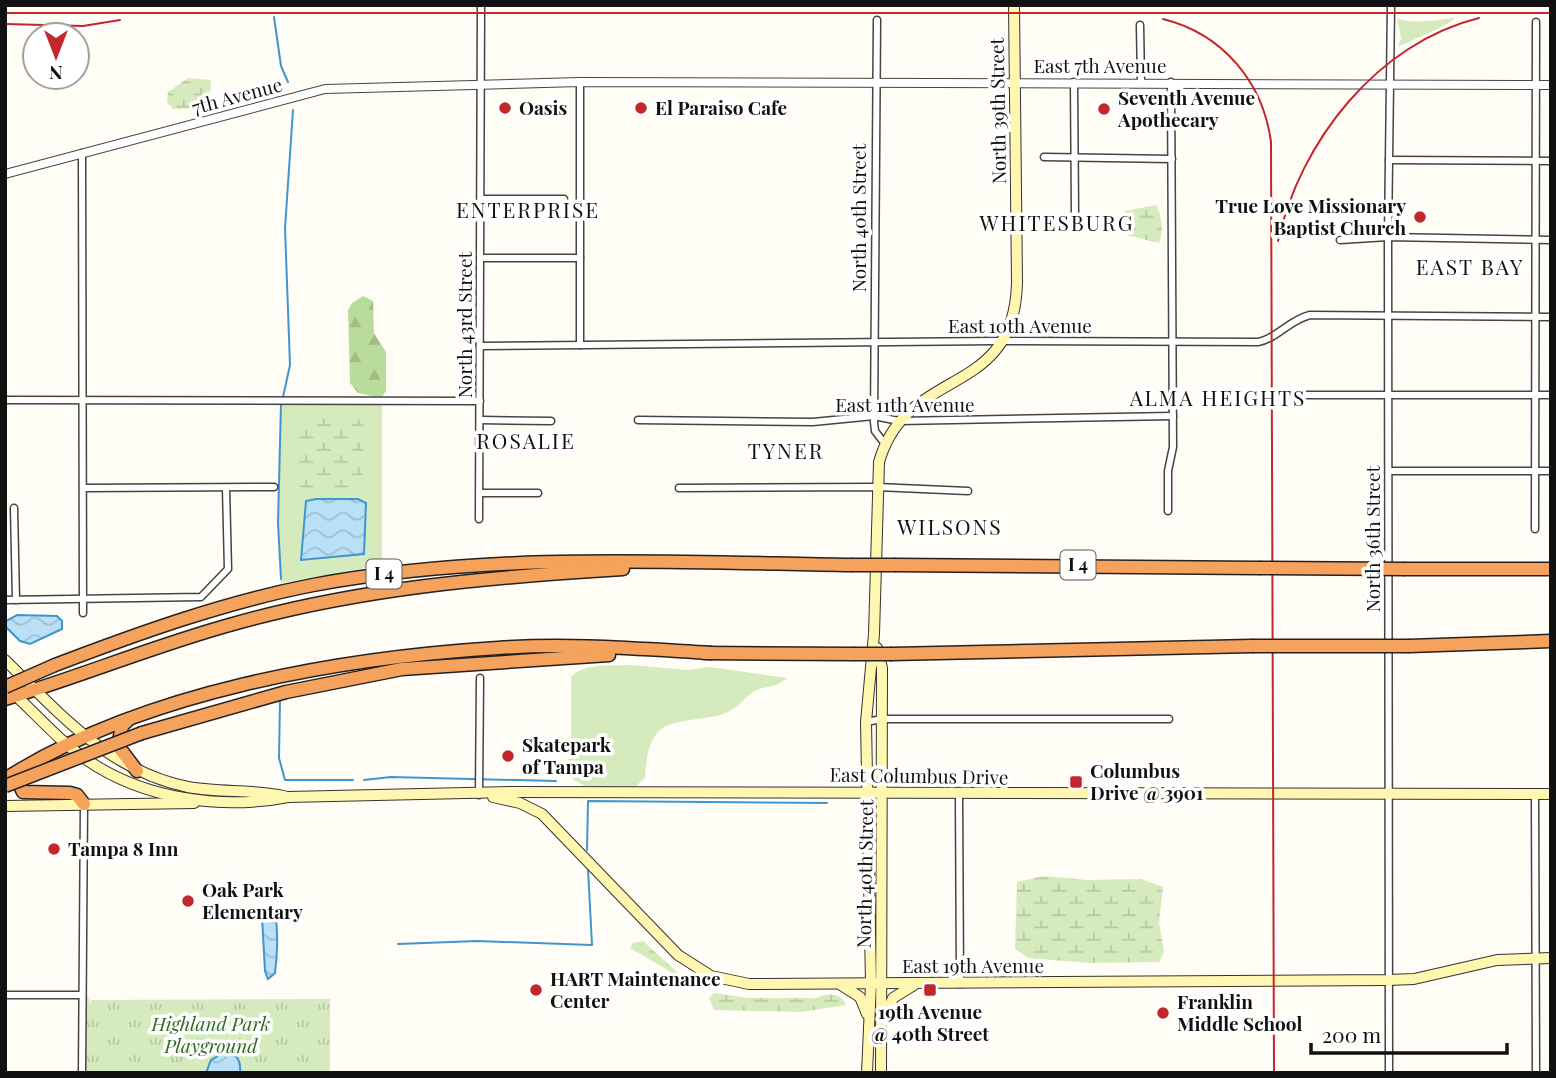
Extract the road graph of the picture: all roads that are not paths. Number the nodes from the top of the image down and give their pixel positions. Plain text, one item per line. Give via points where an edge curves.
1 (481, 5) edge
2 (1014, 5) edge
3 (1391, 5) edge
4 (877, 20) dead end
5 (1536, 22) dead end
6 (1140, 25) dead end
7 (580, 82) junction
8 (877, 82) junction
9 (1015, 82) junction
10 (1074, 82) junction
11 (1141, 82) junction
12 (1171, 82) junction
13 (1390, 83) junction
14 (482, 85) junction
15 (1535, 85) junction
16 (1551, 85) edge
17 (82, 153) junction
18 (1044, 157) dead end
19 (1073, 157) junction
20 (1172, 159) junction
21 (1389, 160) junction
22 (1535, 161) junction
23 (1551, 161) edge
24 (5, 174) edge
25 (482, 199) junction
26 (564, 199) dead end
27 (1075, 214) dead end
28 (1388, 237) junction
29 (1340, 240) dead end
30 (1535, 240) junction
31 (1551, 240) edge
32 (481, 258) junction
33 (580, 258) junction
34 (1390, 317) junction
35 (1534, 317) junction
36 (1551, 317) edge
37 (1003, 341) junction
38 (1173, 341) junction
39 (876, 342) junction
40 (580, 345) junction
41 (481, 346) junction
42 (1389, 393) junction
43 (1306, 395) dead end
44 (1535, 395) junction
45 (1551, 395) edge
46 (5, 400) edge
47 (82, 400) junction
48 (480, 401) junction
49 (874, 416) junction
50 (1173, 416) junction
51 (480, 420) junction
52 (638, 420) dead end
53 (551, 421) dead end
54 (899, 421) junction
55 (885, 444) junction
56 (1389, 471) junction
57 (1534, 471) junction
58 (1551, 471) edge
59 (274, 487) dead end
60 (877, 487) junction
61 (83, 488) junction
62 (226, 488) junction
63 (679, 488) dead end
64 (968, 491) dead end
65 (480, 493) junction
66 (538, 493) dead end
67 (14, 508) dead end
68 (1168, 511) dead end
69 (479, 519) dead end
70 (1535, 529) dead end
71 (724, 562) junction
72 (1551, 569) edge
73 (83, 598) junction
74 (5, 600) edge
75 (16, 600) junction
76 (83, 613) dead end
77 (874, 634) junction
78 (1551, 641) edge
79 (1409, 646) junction
80 (1551, 650) edge
81 (710, 653) junction
82 (5, 660) edge
83 (21, 675) junction
84 (480, 678) dead end
85 (63, 682) junction
86 (37, 690) junction
87 (8, 692) edge
88 (130, 718) junction
89 (883, 719) junction
90 (1169, 719) dead end
91 (866, 722) junction
92 (83, 735) junction
93 (66, 744) junction
94 (29, 763) junction
95 (138, 771) junction
96 (5, 779) edge
97 (5, 786) edge
98 (543, 793) junction
99 (868, 793) junction
100 (1388, 793) junction
101 (884, 794) junction
102 (959, 794) junction
103 (1535, 794) junction
104 (1551, 794) edge
105 (479, 795) junction
106 (288, 797) junction
107 (217, 803) junction
108 (85, 804) junction
109 (5, 806) edge
110 (534, 809) junction
111 (1536, 958) junction
112 (1551, 958) edge
113 (1388, 980) junction
114 (838, 983) junction
115 (877, 983) junction
116 (917, 984) junction
117 (960, 984) junction
118 (5, 995) edge
119 (82, 995) junction
120 (882, 1022) junction
121 (870, 1023) junction
122 (82, 1073) edge
123 (867, 1073) edge
124 (881, 1073) edge
125 (1389, 1073) edge
126 (1536, 1073) edge

1 - 14 street, North 43rd Street
2 - 9 main road, North 39th Street
3 - 13 street, North 36th Street
4 - 8 street, North 40th Street
5 - 15 street
6 - 11 street
7 - 8 street, East 7th Avenue
7 - 14 street, East 7th Avenue
7 - 33 street
8 - 9 street, East 7th Avenue
8 - 39 street, North 40th Street
9 - 10 street, East 7th Avenue
9 - 37 main road, North 39th Street via 1017,298
10 - 11 street, East 7th Avenue
10 - 19 street
11 - 12 street, East 7th Avenue
12 - 13 street, East 7th Avenue
12 - 20 street
13 - 15 street, East 7th Avenue
13 - 21 street, North 36th Street
14 - 17 street, 7th Avenue via 325,89
14 - 25 street, North 43rd Street
15 - 16 street, East 7th Avenue
15 - 22 street
17 - 24 street, 7th Avenue
17 - 47 street
18 - 19 street
19 - 20 street
19 - 27 street
20 - 38 street
21 - 22 street
21 - 28 street, North 36th Street
22 - 23 street
22 - 30 street
25 - 26 street
25 - 32 street, North 43rd Street
28 - 29 street
28 - 30 street
28 - 34 street, North 36th Street
30 - 31 street
30 - 35 street
32 - 33 street
32 - 41 street, North 43rd Street
33 - 40 street
34 - 35 street, East 10th Avenue
34 - 38 street, East 10th Avenue via 1310,315 1258,342
34 - 42 street, North 36th Street
35 - 36 street, East 10th Avenue
35 - 44 street
37 - 38 street, East 10th Avenue
37 - 39 street, East 10th Avenue
37 - 54 main road, North 40th Street via 980,368 913,405
38 - 50 street
39 - 40 street, East 10th Avenue
39 - 49 street, North 40th Street
40 - 41 street, East 10th Avenue
41 - 48 street, North 43rd Street
42 - 43 street
42 - 44 street
42 - 56 street, North 36th Street
44 - 45 street
44 - 57 street
46 - 47 street
47 - 48 street
47 - 61 street
48 - 51 street, North 43rd Street
49 - 52 street, East 11th Avenue via 813,422
49 - 54 street, East 11th Avenue
49 - 55 street via 875,431
50 - 54 street, East 11th Avenue
50 - 68 street
51 - 53 street
51 - 65 street, North 43rd Street
54 - 55 main road, North 40th Street
55 - 60 main road, North 40th Street
56 - 57 street
56 - 100 street, North 36th Street
57 - 58 street
57 - 70 street
59 - 62 street
60 - 63 street
60 - 64 street
60 - 77 main road, North 40th Street
61 - 62 street
61 - 73 street
62 - 73 street via 228,569 201,597
65 - 66 street
65 - 69 street, North 43rd Street
67 - 75 street
71 - 72 highway, I 4, bridge
71 - 85 highway via 488,579 364,594 234,623
71 - 87 highway, I 4, bridge via 444,567 310,586 171,622 55,665
73 - 75 street
73 - 76 street
74 - 75 street
77 - 89 main road, North 40th Street via 882,668
77 - 91 main road, North 40th Street
78 - 79 highway
79 - 80 highway
79 - 81 highway, bridge
81 - 88 highway via 545,646 439,653 310,672
81 - 97 highway, bridge via 529,658 402,669 286,692 142,733
82 - 83 main road, East Columbus Drive
83 - 85 highway
83 - 86 main road, East Columbus Drive
84 - 105 street
85 - 86 highway
86 - 87 highway
86 - 92 main road, East Columbus Drive
87 - 93 main road, East Columbus Drive
88 - 92 highway
88 - 95 highway via 122,726 118,746
89 - 90 street
89 - 91 street
89 - 101 main road, North 40th Street
91 - 99 main road, North 40th Street
92 - 93 highway
92 - 95 main road, East Columbus Drive
93 - 94 highway
93 - 107 main road, East Columbus Drive via 124,780
94 - 96 highway
94 - 108 highway via 17,780 23,792 70,793
95 - 106 main road, East Columbus Drive via 202,789
98 - 99 main road, East Columbus Drive
98 - 105 main road, East Columbus Drive
98 - 110 main road
99 - 101 main road, East Columbus Drive
99 - 115 main road, North 40th Street
100 - 102 main road, East Columbus Drive
100 - 103 main road, East Columbus Drive
100 - 113 street, North 36th Street
101 - 102 main road, East Columbus Drive
101 - 115 main road, North 40th Street
102 - 117 street
103 - 104 main road, East Columbus Drive
103 - 111 street
105 - 106 main road, East Columbus Drive
105 - 110 main road, East 19th Avenue
106 - 107 main road, East Columbus Drive
107 - 108 main road
108 - 109 main road
108 - 119 street
110 - 114 main road, East 19th Avenue via 699,971 735,983
111 - 112 main road, East 19th Avenue
111 - 113 main road, East 19th Avenue via 1497,960 1413,979
111 - 126 street
113 - 117 main road, East 19th Avenue
113 - 125 street, North 36th Street
114 - 115 main road, East 19th Avenue
114 - 121 main road via 860,997
115 - 116 main road, East 19th Avenue
115 - 120 main road, North 40th Street
115 - 121 main road, North 40th Street
116 - 117 main road, East 19th Avenue
116 - 120 main road via 893,998
118 - 119 street
119 - 122 street
120 - 124 main road, North 40th Street
121 - 123 main road, North 40th Street

